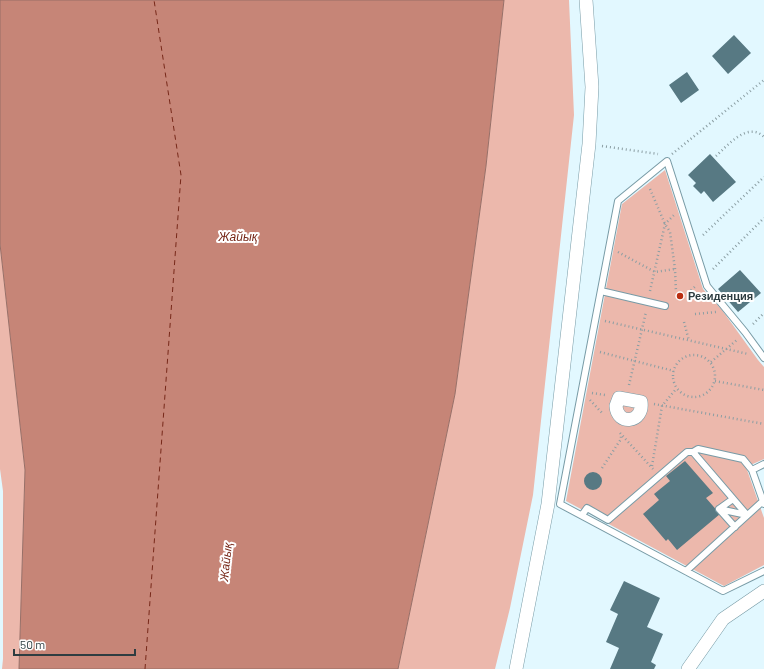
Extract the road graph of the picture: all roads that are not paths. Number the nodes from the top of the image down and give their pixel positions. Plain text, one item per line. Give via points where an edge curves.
1 (586, 0) edge
2 (601, 291) junction
3 (665, 306) dead end
4 (764, 358) edge
5 (624, 418) joint
6 (693, 452) junction
7 (764, 464) edge
8 (752, 470) junction
9 (733, 499) junction
10 (764, 503) edge
11 (719, 509) junction
12 (582, 515) junction
13 (748, 515) junction
14 (735, 527) junction
15 (686, 571) junction
16 (764, 571) edge
17 (764, 591) edge
18 (516, 669) edge
19 (688, 669) edge

1 - 18 street via 592,87 589,144 548,504
2 - 3 lane
2 - 4 lane via 618,201 667,161 708,286
2 - 12 lane via 560,504
5 - 5 street via 636,418 642,407 641,402 619,398 616,410
6 - 8 lane via 698,449 743,459
6 - 9 lane
6 - 12 lane via 687,452 608,520 586,508
7 - 8 lane
8 - 10 lane
9 - 11 lane
9 - 13 lane
10 - 13 lane
11 - 13 lane
11 - 14 lane
12 - 15 lane
13 - 14 lane
14 - 15 lane
15 - 16 lane via 724,591
17 - 19 street via 723,619

